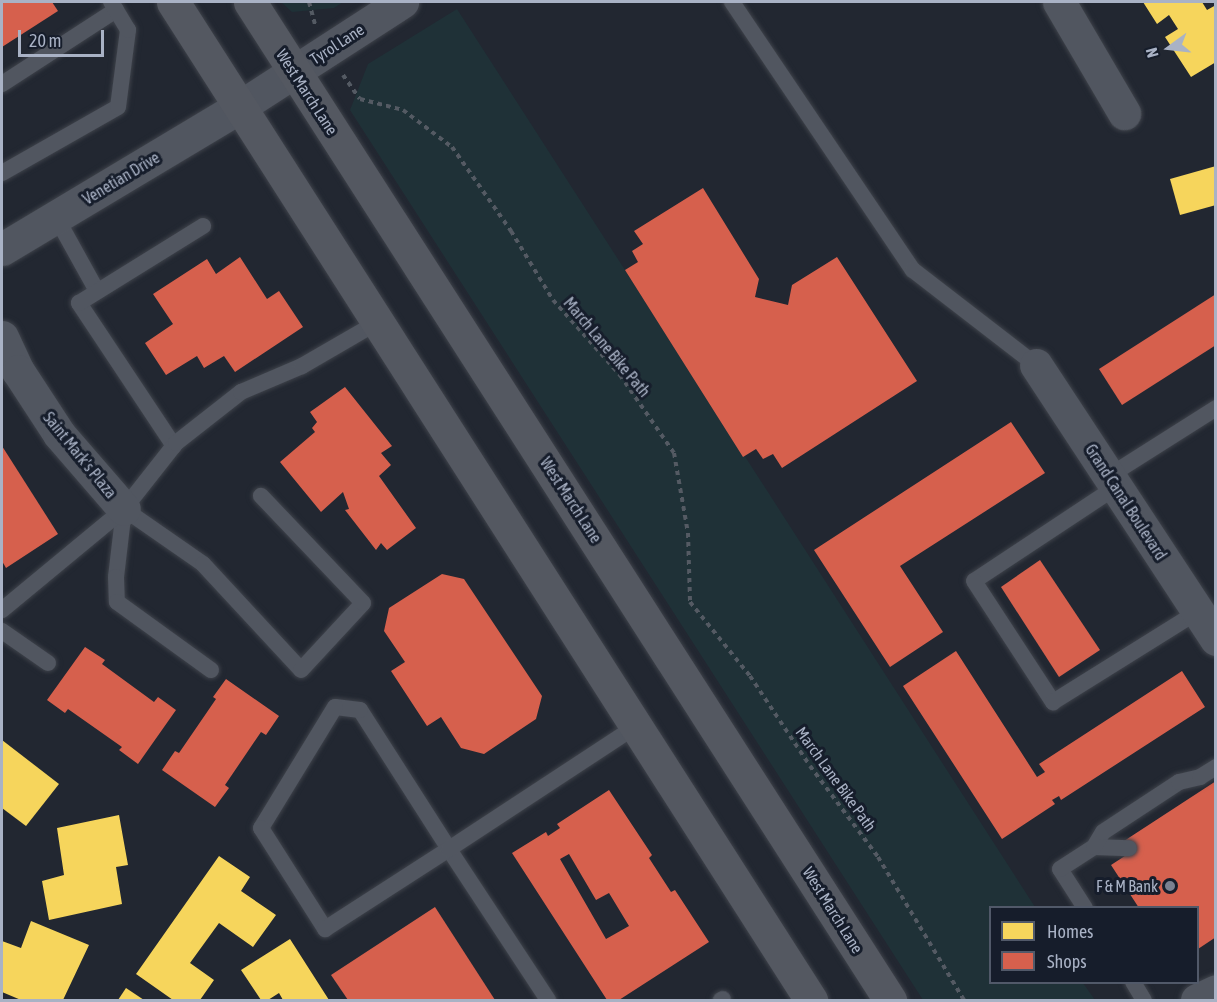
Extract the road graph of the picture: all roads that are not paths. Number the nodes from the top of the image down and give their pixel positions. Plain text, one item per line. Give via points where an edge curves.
1 (173, 2) edge
2 (250, 2) edge
3 (402, 2) edge
4 (732, 2) edge
5 (1059, 2) edge
6 (113, 6) edge
7 (294, 73) junction
8 (2, 84) edge
9 (241, 106) junction
10 (1124, 113) dead end
11 (2, 173) edge
12 (56, 217) junction
13 (203, 226) dead end
14 (2, 249) edge
15 (97, 291) junction
16 (378, 322) junction
17 (2, 337) edge
18 (1036, 365) joint
19 (1215, 408) edge
20 (174, 446) junction
21 (1112, 482) junction
22 (261, 496) dead end
23 (124, 509) junction
24 (2, 610) edge
25 (1197, 612) junction
26 (2, 631) edge
27 (1215, 639) edge
28 (48, 663) dead end
29 (211, 670) dead end
30 (636, 726) junction
31 (1215, 767) edge
32 (1094, 847) junction
33 (1129, 848) dead end
34 (449, 849) junction
35 (1084, 906) edge
36 (1134, 984) edge
37 (1215, 991) edge
38 (548, 1000) edge
39 (811, 1000) edge
40 (890, 1000) edge
41 (1144, 1000) edge
42 (1197, 1000) edge

1 - 9 main road
2 - 7 main road, West March Lane
3 - 7 street, Tyrol Lane
4 - 18 lane via 913,270
5 - 10 street
6 - 8 lane via 98,21
6 - 11 lane via 128,30 118,107
7 - 9 street, Tyrol Lane
7 - 40 main road, West March Lane
9 - 12 street, Venetian Drive
9 - 16 main road
12 - 14 street, Venetian Drive
12 - 15 lane
13 - 15 lane
15 - 20 lane via 79,303
16 - 20 lane via 302,366 241,392
16 - 30 main road
17 - 23 street, Saint Mark's Plaza via 18,372 59,434
18 - 21 street, Grand Canal Boulevard
19 - 21 lane
20 - 23 lane
21 - 25 street, Grand Canal Boulevard
21 - 25 lane via 974,581 1016,646 1053,702
22 - 23 lane via 363,603 301,670 203,564
23 - 24 lane
23 - 29 lane via 117,602
25 - 27 street, Grand Canal Boulevard
26 - 28 lane
30 - 34 lane
30 - 39 main road
31 - 32 lane via 1199,785 1179,782 1103,832
32 - 33 lane
32 - 35 lane via 1060,869
34 - 34 lane via 360,710 335,706 261,828 325,929
34 - 38 lane
36 - 41 lane
37 - 42 street

